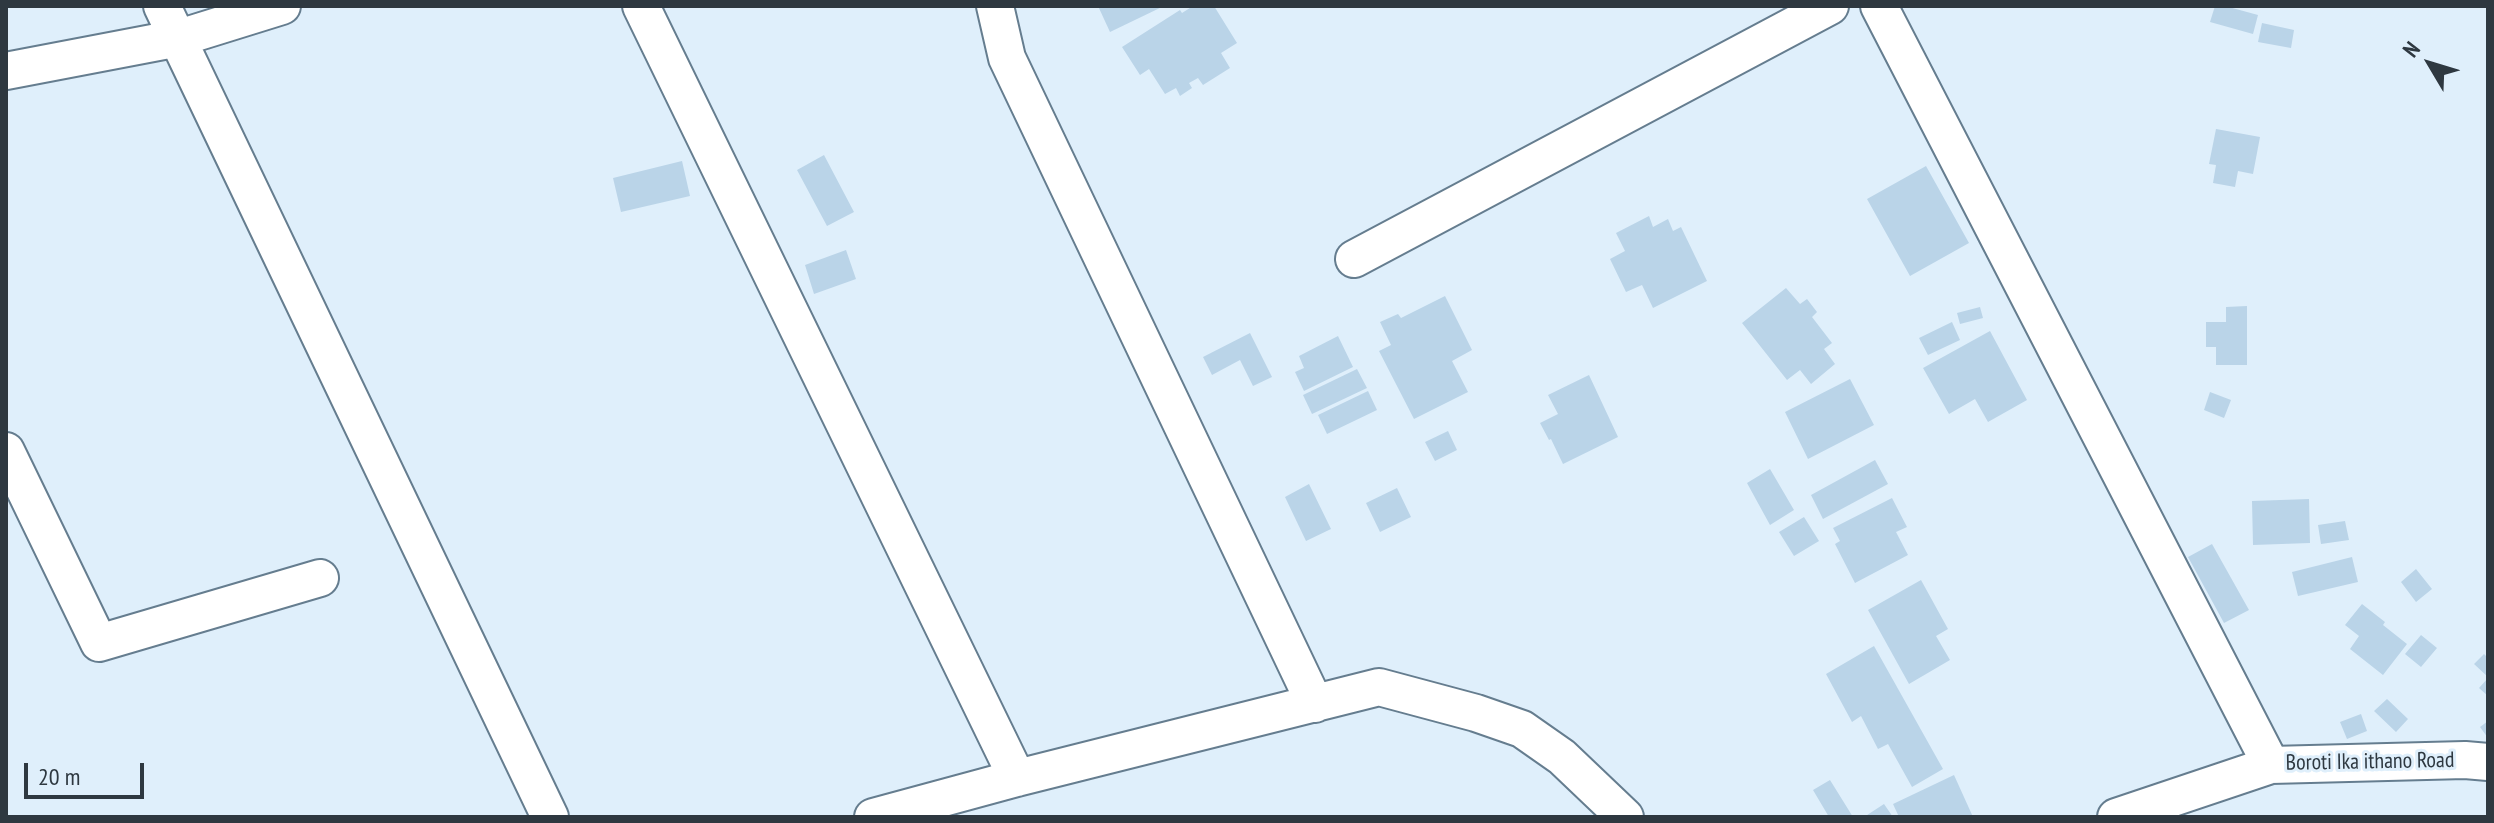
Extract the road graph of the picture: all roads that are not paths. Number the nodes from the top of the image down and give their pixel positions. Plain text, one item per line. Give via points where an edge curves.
1 (162, 6) edge
2 (282, 6) edge
3 (641, 6) edge
4 (995, 6) edge
5 (1830, 6) edge
6 (1879, 6) edge
7 (179, 38) junction
8 (6, 71) edge
9 (1354, 259) dead end
10 (6, 451) edge
11 (320, 578) dead end
12 (1315, 704) junction
13 (2488, 762) edge
14 (2271, 765) junction
15 (1017, 778) junction
16 (550, 817) edge
17 (873, 817) edge
18 (1625, 817) edge
19 (2116, 817) edge

1 - 7 street
2 - 7 street
3 - 15 street
4 - 12 street via 1007,58
5 - 9 street
6 - 14 street
7 - 8 street
7 - 16 street
10 - 11 street via 99,643
12 - 15 street
12 - 18 street via 1379,687 1522,729 1562,757
13 - 14 street, Boroti Ika ithano Road
14 - 19 street, Boroti Ika ithano Road
15 - 17 street

